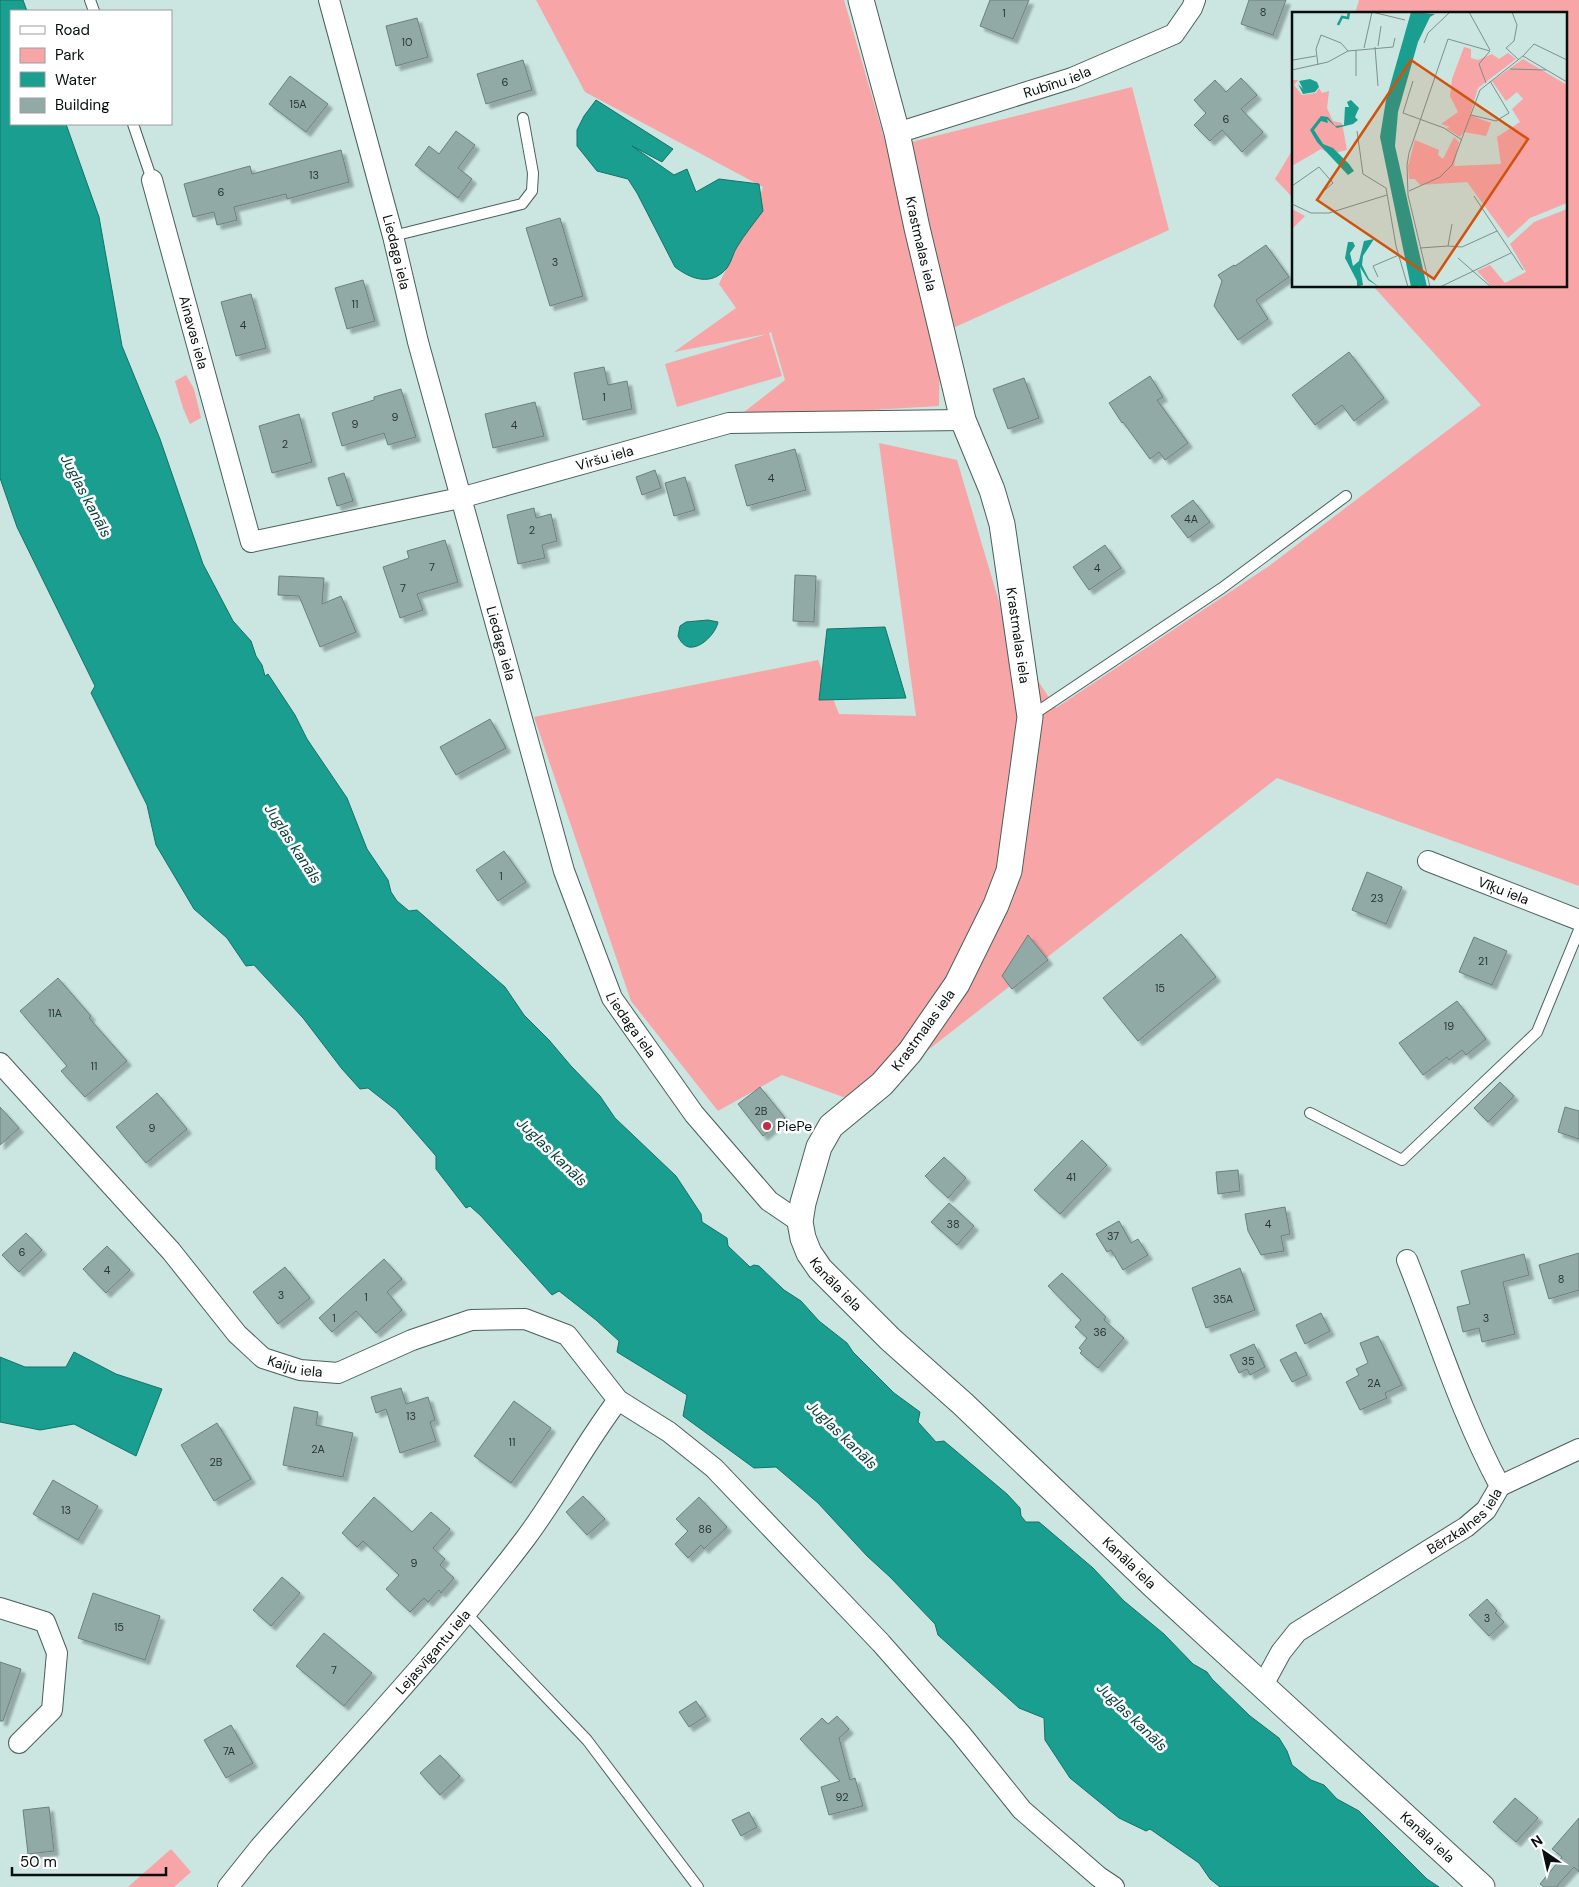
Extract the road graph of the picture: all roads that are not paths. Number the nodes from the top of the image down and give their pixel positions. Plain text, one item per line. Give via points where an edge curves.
1 (329, 0) edge
2 (861, 0) edge
3 (1195, 0) edge
4 (523, 118) dead end
5 (133, 125) edge
6 (897, 133) junction
7 (152, 180) joint
8 (393, 236) junction
9 (963, 420) junction
10 (1346, 496) dead end
11 (460, 498) junction
12 (251, 542) joint
13 (1030, 717) junction
14 (1428, 861) dead end
15 (1579, 920) edge
16 (1579, 930) edge
17 (0, 1063) edge
18 (1310, 1113) dead end
19 (800, 1222) junction
20 (1407, 1260) dead end
21 (618, 1400) junction
22 (1579, 1449) edge
23 (1500, 1486) junction
24 (0, 1608) edge
25 (466, 1613) junction
26 (1263, 1686) junction
27 (19, 1743) dead end
28 (1103, 1884) edge
29 (228, 1887) edge
30 (698, 1887) edge
31 (1482, 1887) edge

1 - 8 street, Liedaga iela
2 - 6 street, Krastmalas iela
3 - 6 street, Rubīnu iela via 1174,34 1072,78
4 - 8 lane via 533,173 532,191 522,204
5 - 7 lane, Ainavas iela
6 - 9 street, Krastmalas iela
7 - 12 street, Ainavas iela
8 - 11 street, Liedaga iela
9 - 11 street, Viršu iela via 729,423
9 - 13 street, Krastmalas iela via 992,490 1002,524
10 - 13 lane via 1222,588
11 - 12 street, Viršu iela
11 - 19 street, Liedaga iela via 564,871 612,998 694,1114 769,1201
13 - 19 street, Krastmalas iela via 1009,871 996,905 957,984 910,1052 882,1084 830,1126 818,1147
14 - 15 street, Vīķu iela
16 - 18 lane via 1537,1032 1402,1160
17 - 21 street, Kaiju iela via 171,1251 237,1334 263,1358 300,1370 338,1373 412,1340 471,1320 526,1319 568,1335
19 - 26 street, Kanāla iela via 809,1253 849,1299
20 - 23 street, Bērzkalnes iela via 1448,1370
21 - 25 street, Lejasvīgantu iela via 526,1538
21 - 28 street via 669,1432 714,1468 881,1643 1022,1810
22 - 23 street
23 - 26 street, Bērzkalnes iela via 1486,1510 1466,1527 1297,1632 1281,1652
24 - 27 street via 45,1622 57,1653 52,1710
25 - 29 street, Lejasvīgantu iela
25 - 30 lane via 587,1740
26 - 31 street, Kanāla iela

